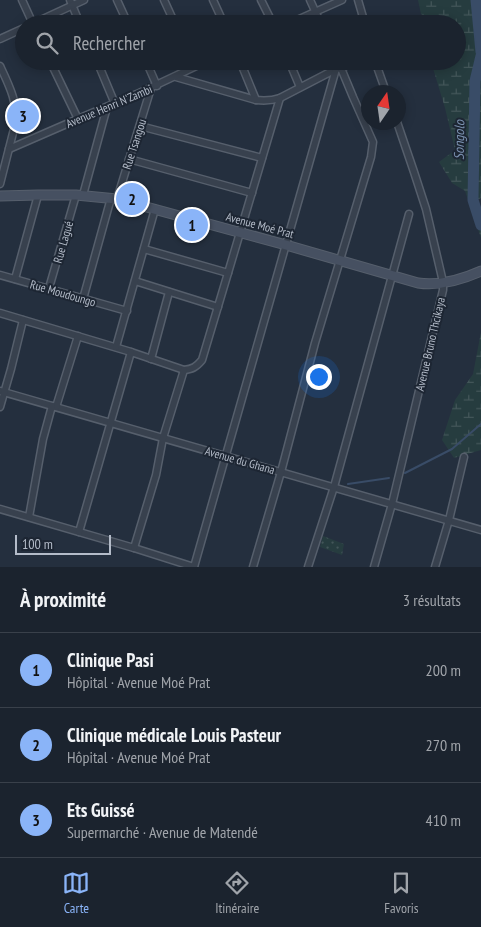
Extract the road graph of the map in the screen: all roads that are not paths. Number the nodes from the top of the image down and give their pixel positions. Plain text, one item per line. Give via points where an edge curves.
1 (22, 0) edge
2 (84, 0) edge
3 (117, 0) edge
4 (164, 0) edge
5 (213, 0) edge
6 (261, 0) edge
7 (310, 0) edge
8 (342, 0) edge
9 (358, 0) edge
10 (71, 3) edge
11 (316, 12) junction
12 (28, 15) edge
13 (49, 15) edge
14 (76, 15) edge
15 (124, 15) edge
16 (171, 15) edge
17 (220, 15) edge
18 (268, 15) edge
19 (309, 15) edge
20 (317, 15) edge
21 (362, 15) edge
22 (15, 32) edge
23 (0, 39) edge
24 (0, 66) edge
25 (54, 70) edge
26 (101, 70) edge
27 (149, 70) edge
28 (186, 70) edge
29 (244, 70) edge
30 (292, 70) edge
31 (331, 70) edge
32 (337, 70) edge
33 (340, 70) edge
34 (378, 70) edge
35 (176, 77) junction
36 (384, 85) edge
37 (154, 87) junction
38 (300, 87) junction
39 (280, 98) junction
40 (256, 100) junction
41 (115, 104) junction
42 (107, 107) junction
43 (78, 119) junction
44 (140, 126) junction
45 (400, 130) edge
46 (9, 150) junction
47 (129, 158) junction
48 (262, 158) junction
49 (0, 182) edge
50 (252, 193) junction
51 (38, 195) junction
52 (79, 195) junction
53 (0, 196) edge
54 (114, 199) junction
55 (155, 209) junction
56 (409, 214) dead end
57 (240, 233) junction
58 (286, 245) junction
59 (144, 249) junction
60 (340, 261) junction
61 (481, 272) edge
62 (228, 273) junction
63 (0, 275) edge
64 (392, 276) junction
65 (15, 279) junction
66 (135, 281) junction
67 (444, 282) junction
68 (49, 288) junction
69 (169, 292) junction
70 (83, 299) junction
71 (218, 307) junction
72 (127, 310) junction
73 (0, 313) edge
74 (23, 320) junction
75 (78, 336) junction
76 (116, 347) junction
77 (131, 352) junction
78 (151, 359) junction
79 (184, 370) junction
80 (2, 391) edge
81 (54, 406) junction
82 (0, 407) edge
83 (110, 422) junction
84 (163, 438) junction
85 (226, 456) junction
86 (464, 457) dead end
87 (280, 472) junction
88 (334, 487) junction
89 (392, 504) junction
90 (0, 509) edge
91 (29, 516) junction
92 (449, 520) junction
93 (481, 530) edge
94 (79, 532) junction
95 (134, 548) junction
96 (194, 567) edge
97 (253, 567) edge
98 (308, 567) edge
99 (374, 567) edge
100 (435, 567) edge

1 - 12 street
2 - 10 street
3 - 15 street
4 - 16 street
5 - 17 street
6 - 18 street
7 - 11 street
8 - 11 street
9 - 21 street
10 - 13 street
10 - 14 street
11 - 19 street
11 - 20 street
22 - 23 street
24 - 46 street via 17,116
25 - 43 street
26 - 41 street
27 - 37 street
28 - 35 street, Avenue Henri N'Zambi
29 - 40 street
30 - 38 street
31 - 38 street
32 - 58 street
33 - 60 street via 373,142
34 - 36 street
35 - 37 street, Avenue Henri N'Zambi
35 - 40 street
37 - 41 street, Avenue Henri N'Zambi
37 - 44 street, Rue Tsangou
38 - 39 street
39 - 40 street
39 - 48 street
41 - 42 street, Avenue Henri N'Zambi
42 - 43 street, Avenue Henri N'Zambi
42 - 52 street, Rue Lagué
43 - 46 street, Avenue Henri N'Zambi
44 - 47 street, Rue Tsangou
44 - 48 street
45 - 67 street, Avenue Bruno Thcikaya via 426,209
46 - 49 street
47 - 50 street
47 - 54 street, Rue Tsangou
48 - 50 street
50 - 57 street
51 - 52 street, Avenue Moé Prat
51 - 53 street, Avenue Moé Prat
51 - 65 street
52 - 54 street, Avenue Moé Prat
52 - 68 street, Rue Lagué
54 - 55 street, Avenue Moé Prat
54 - 70 street, Rue Tsangou
55 - 57 street, Avenue Moé Prat
55 - 59 street
56 - 64 street
57 - 58 street, Avenue Moé Prat
57 - 62 street
58 - 60 street, Avenue Moé Prat
58 - 85 street
59 - 62 street
59 - 66 street
60 - 64 street, Avenue Moé Prat
60 - 87 street via 314,343
61 - 67 street, Avenue Moé Prat
62 - 71 street
63 - 65 street, Rue Moudoungo
64 - 67 street, Avenue Moé Prat via 418,283
64 - 88 street
65 - 68 street, Rue Moudoungo
66 - 69 street
66 - 72 street
67 - 89 street, Avenue Bruno Thcikaya
68 - 70 street, Rue Moudoungo
69 - 71 street
69 - 78 street
70 - 72 street, Rue Moudoungo
71 - 79 street via 202,360 192,369
72 - 76 street
73 - 74 street
74 - 75 street
74 - 80 street
75 - 76 street
75 - 81 street
76 - 77 street
77 - 78 street
77 - 83 street
78 - 79 street
79 - 84 street
80 - 81 street, Avenue du Ghana
80 - 82 street
81 - 83 street, Avenue du Ghana
81 - 91 street via 43,439
83 - 84 street, Avenue du Ghana
83 - 94 street
84 - 85 street, Avenue du Ghana
84 - 95 street via 156,475
85 - 87 street, Avenue du Ghana
85 - 96 street
86 - 92 street
87 - 88 street, Avenue du Ghana
87 - 97 street
88 - 89 street, Avenue du Ghana
88 - 98 street
89 - 92 street, Avenue du Ghana
89 - 99 street, Avenue Bruno Thcikaya
90 - 91 street
91 - 94 street
92 - 93 street, Avenue du Ghana
92 - 100 street
94 - 95 street
95 - 96 street

